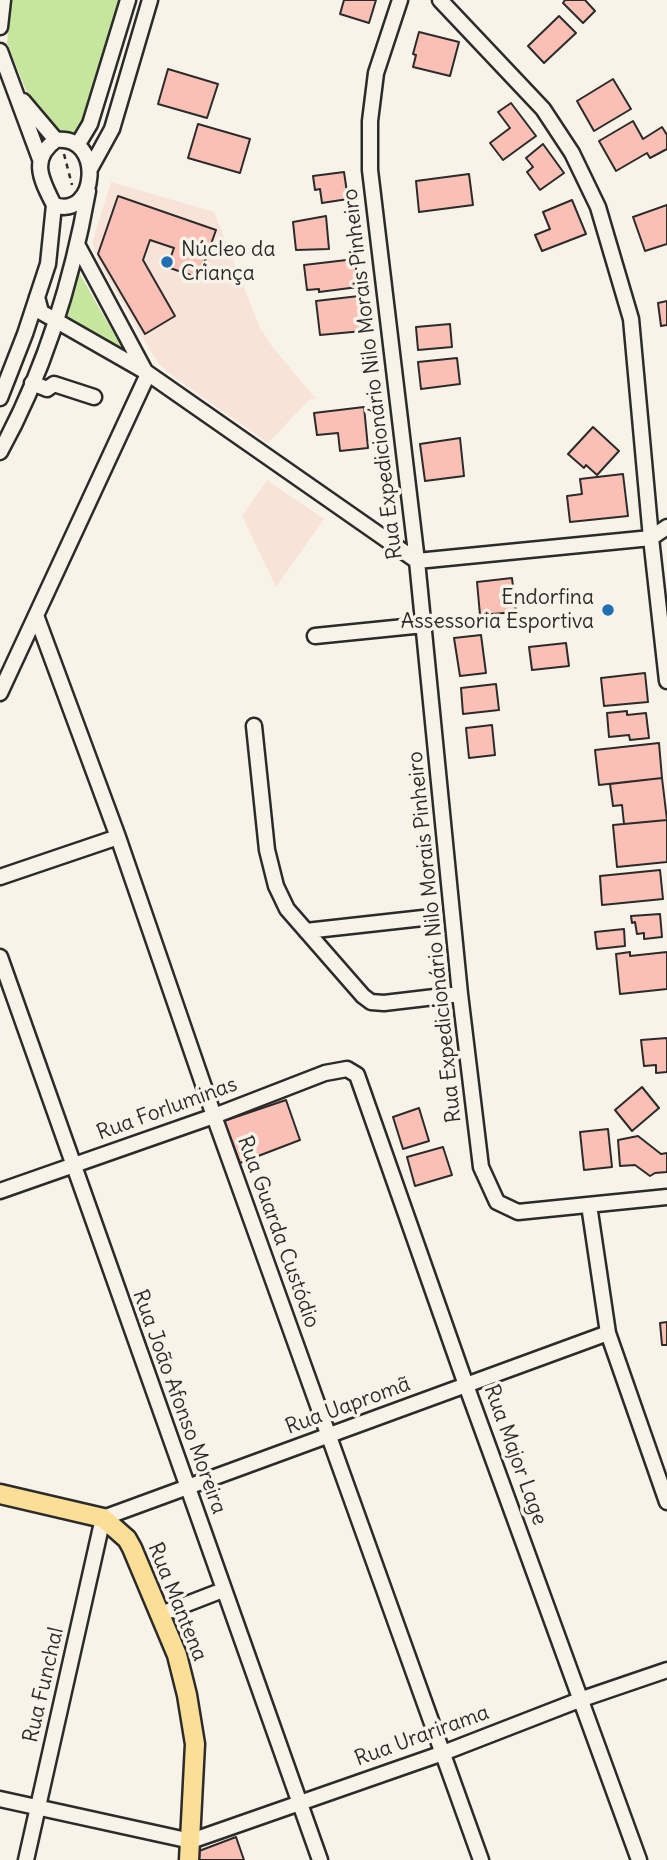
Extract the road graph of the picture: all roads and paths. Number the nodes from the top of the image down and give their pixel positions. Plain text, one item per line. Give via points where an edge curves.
1 (3, 0) edge
2 (128, 0) edge
3 (150, 0) edge
4 (400, 0) edge
5 (440, 0) edge
6 (0, 27) edge
7 (0, 51) edge
8 (13, 89) junction
9 (56, 140) junction
10 (78, 144) junction
11 (40, 159) junction
12 (90, 169) junction
13 (88, 191) junction
14 (54, 205) junction
15 (71, 206) junction
16 (78, 246) junction
17 (37, 297) junction
18 (55, 321) junction
19 (147, 373) junction
20 (35, 376) junction
21 (94, 397) dead end
22 (0, 398) edge
23 (0, 452) edge
24 (667, 527) edge
25 (651, 538) junction
26 (417, 561) junction
27 (37, 618) junction
28 (424, 625) junction
29 (315, 636) dead end
30 (667, 681) edge
31 (0, 693) edge
32 (254, 726) dead end
33 (118, 837) junction
34 (0, 877) edge
35 (432, 917) dead end
36 (306, 931) junction
37 (0, 957) edge
38 (460, 994) junction
39 (347, 1069) joint
40 (214, 1116) junction
41 (72, 1165) junction
42 (0, 1191) edge
43 (667, 1197) edge
44 (589, 1205) junction
45 (608, 1333) junction
46 (467, 1385) junction
47 (329, 1435) junction
48 (187, 1488) junction
49 (0, 1494) edge
50 (667, 1502) edge
51 (103, 1518) junction
52 (223, 1590) junction
53 (161, 1614) junction
54 (667, 1670) edge
55 (582, 1699) junction
56 (443, 1753) junction
57 (0, 1799) edge
58 (299, 1802) junction
59 (38, 1807) junction
60 (191, 1841) junction
61 (26, 1860) edge
62 (189, 1860) edge
63 (320, 1860) edge
64 (481, 1860) edge
65 (639, 1860) edge

1 - 6 street
2 - 10 street via 90,124
3 - 12 street via 112,129
4 - 26 street, Rua Expedicionário Nilo Morais Pinheiro via 376,74 370,170
5 - 25 street via 543,109 572,153 598,207 631,319
7 - 8 street
8 - 9 street
8 - 11 street
9 - 10 street
9 - 11 street
9 - 15 path via 70,171
10 - 12 street
11 - 14 street via 44,186
12 - 13 street
13 - 15 street
13 - 16 street
14 - 15 street
14 - 17 street via 48,264
16 - 18 street
16 - 19 street
17 - 18 street via 41,312
17 - 22 street
18 - 19 street
18 - 20 street
19 - 26 street
19 - 27 street
20 - 21 street via 47,389 54,384
20 - 23 street
24 - 25 street
25 - 26 street
25 - 30 street
26 - 28 street, Rua Expedicionário Nilo Morais Pinheiro
27 - 31 street
27 - 33 street, Rua Guarda Custódio
28 - 29 street
28 - 38 street, Rua Expedicionário Nilo Morais Pinheiro
32 - 36 street via 276,886 287,909
33 - 34 street
33 - 40 street, Rua Guarda Custódio
35 - 36 street
36 - 38 street via 371,1002
37 - 41 street, Rua João Afonso Moreira
38 - 44 street, Rua Expedicionário Nilo Morais Pinheiro via 481,1167 497,1202 518,1212
39 - 40 street, Rua Forluminas via 325,1073
39 - 46 street, Rua Major Lage via 363,1086
40 - 41 street, Rua Forluminas
40 - 47 street, Rua Guarda Custódio
41 - 42 street, Rua Forluminas
41 - 48 street, Rua João Afonso Moreira
43 - 44 street
44 - 45 street
45 - 46 street, Rua Uapromã
45 - 50 street
46 - 47 street, Rua Uapromã
46 - 55 street, Rua Major Lage
47 - 48 street, Rua Uapromã
47 - 56 street, Rua Guarda Custódio
48 - 51 street, Rua Uapromã
48 - 52 street, Rua João Afonso Moreira
49 - 51 main road
51 - 53 main road, Rua Mantena via 127,1539
51 - 59 street, Rua Funchal
52 - 53 street
52 - 58 street, Rua João Afonso Moreira
53 - 60 main road, Rua Mantena via 177,1655 195,1744
54 - 55 street, Rua Urarirama
55 - 56 street, Rua Urarirama
55 - 65 street, Rua Major Lage
56 - 58 street, Rua Urarirama
56 - 64 street, Rua Guarda Custódio
57 - 59 street
58 - 60 street, Rua Urarirama
58 - 63 street, Rua João Afonso Moreira
59 - 60 street
59 - 61 street, Rua Funchal
60 - 62 main road, Rua Mantena

